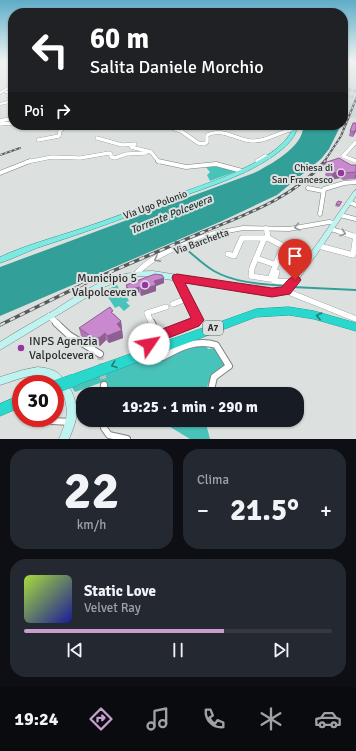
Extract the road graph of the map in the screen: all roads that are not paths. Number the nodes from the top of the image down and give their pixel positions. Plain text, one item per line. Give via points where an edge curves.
1 (61, 130) edge
2 (178, 130) edge
3 (283, 130) edge
4 (294, 130) edge
5 (97, 138) dead end
6 (38, 140) dead end
7 (356, 142) edge
8 (152, 153) junction
9 (269, 157) junction
10 (257, 161) dead end
11 (356, 161) edge
12 (242, 171) junction
13 (0, 172) edge
14 (356, 182) edge
15 (308, 188) dead end
16 (323, 191) junction
17 (356, 193) edge
18 (349, 202) junction
19 (356, 204) edge
20 (340, 215) junction
21 (320, 218) junction
22 (356, 219) edge
23 (333, 226) junction
24 (266, 228) junction
25 (356, 236) edge
26 (266, 238) junction
27 (319, 246) junction
28 (15, 253) junction
29 (228, 254) dead end
30 (0, 255) edge
31 (256, 258) junction
32 (0, 260) edge
33 (276, 264) junction
34 (277, 272) dead end
35 (137, 273) junction
36 (177, 278) junction
37 (293, 282) junction
38 (286, 290) junction
39 (186, 299) junction
40 (173, 304) dead end
41 (166, 306) dead end
42 (49, 316) junction
43 (356, 319) edge
44 (356, 327) edge
45 (158, 336) junction
46 (0, 346) edge
47 (150, 346) dead end
48 (100, 354) dead end
49 (155, 355) dead end
50 (21, 375) edge
51 (53, 375) edge
52 (12, 378) edge
53 (0, 381) edge
54 (64, 382) edge
55 (212, 387) edge
56 (68, 391) dead end
57 (12, 405) edge
58 (0, 410) edge
59 (64, 422) edge
60 (71, 422) junction
61 (104, 427) edge
62 (64, 439) edge
63 (127, 439) edge

1 - 6 street via 59,136
2 - 3 street via 201,144 207,142 207,135 210,133 260,141 270,139
4 - 9 main road, Via Ugo Polonio
5 - 8 street via 122,145 135,144 131,147
7 - 11 street via 343,156
8 - 12 street via 159,162 174,165 186,167 216,164
8 - 13 street via 128,154 116,158 112,158 109,153 72,159 52,157 25,162
9 - 10 street via 265,156
9 - 12 main road, Via Ugo Polonio
12 - 28 main road, Via Ugo Polonio
14 - 16 street via 326,188
15 - 16 street
16 - 21 street
17 - 18 main road
18 - 19 street
18 - 20 main road
20 - 22 street
20 - 23 main road
21 - 23 street, Via Barchetta
21 -> 24 street, Via Barchetta via 291,229
23 -> 25 street, Via Barchetta
23 - 27 main road
24 - 26 street
24 -> 35 street, Via Barchetta via 228,230 180,247 142,267
25 - 27 street via 353,255
26 - 29 street via 242,238 234,256
26 - 31 street
26 - 33 street via 283,246
27 - 37 main road
28 - 30 main road, Via Ugo Polonio
28 - 32 main road, Via Ugo Polonio
31 - 33 street
31 - 33 street via 252,276 270,279
34 - 37 street via 274,281
35 - 36 main road
35 - 42 main road via 100,285
36 - 38 main road via 261,291
36 - 39 street
37 - 38 main road
38 - 43 street
39 - 40 street
39 - 45 street via 198,320
41 - 45 street via 147,313
42 - 46 main road
42 - 48 street via 69,335
44 -> 54 highway, A7, bridge via 289,311 256,313
45 - 47 street via 151,340
49 - 55 street via 163,357 174,350 204,342 216,345 229,366 214,377
50 - 51 main road via 43,370
52 - 53 main road
56 - 60 main road via 73,410
57 - 58 highway
59 - 60 street
60 - 62 main road
61 - 63 street via 109,435

